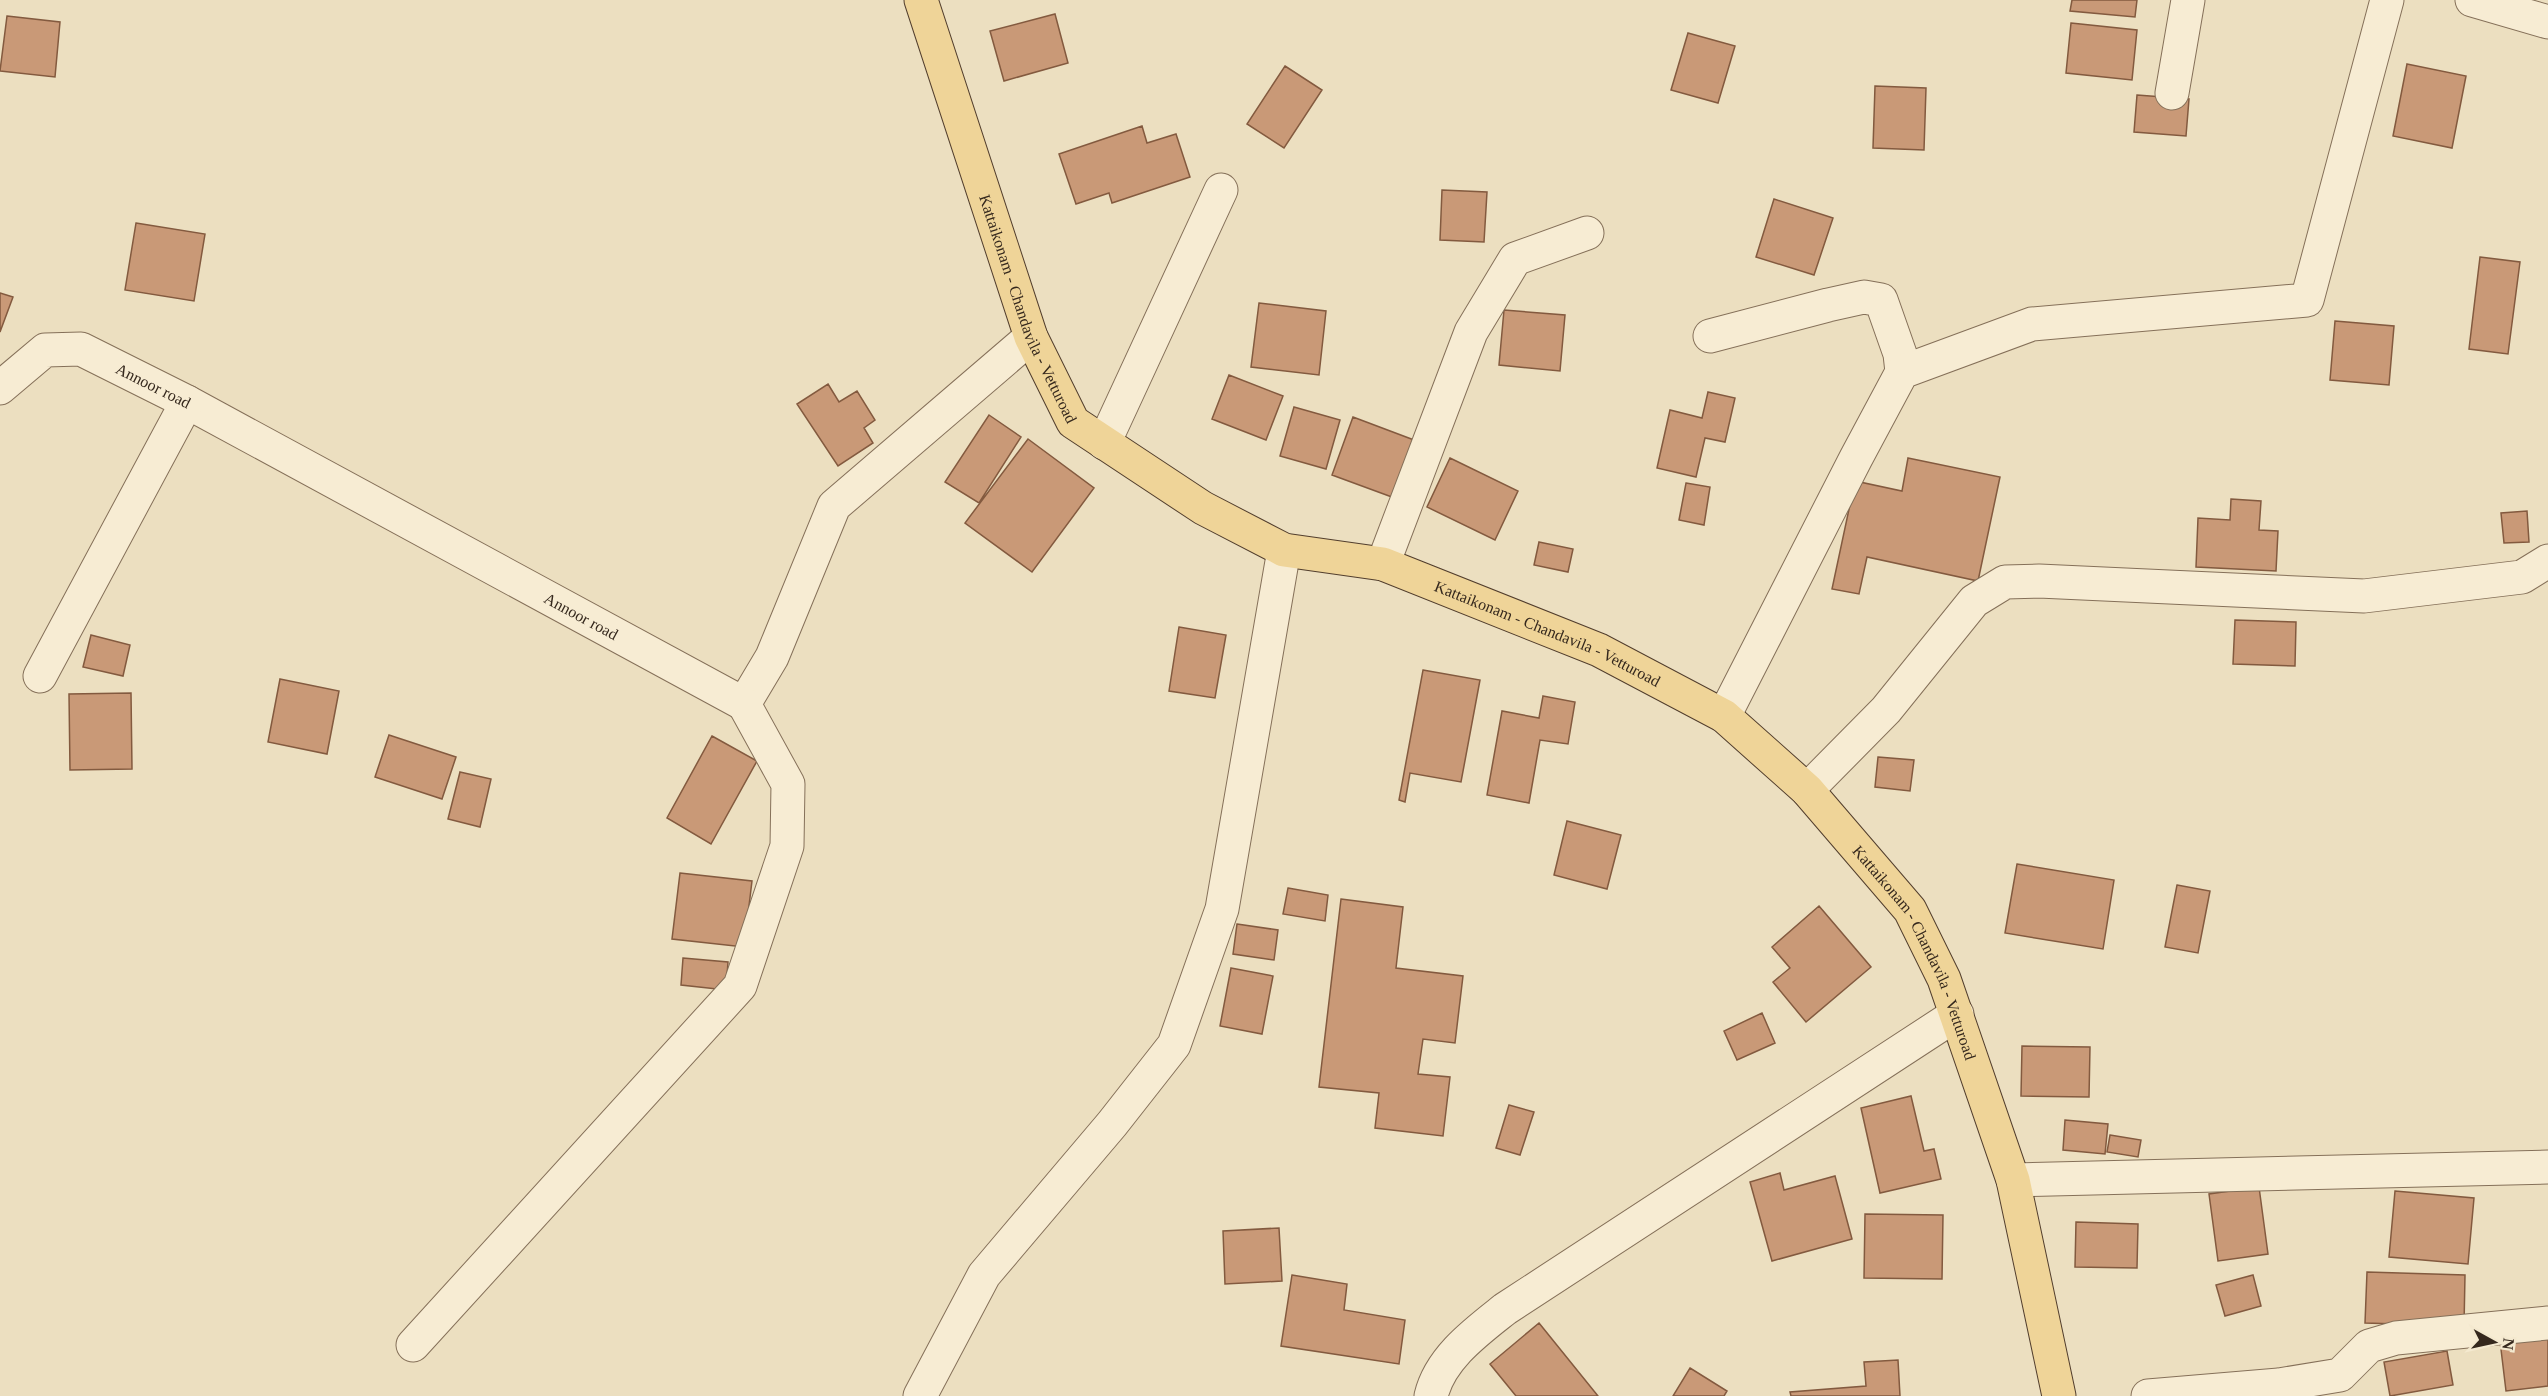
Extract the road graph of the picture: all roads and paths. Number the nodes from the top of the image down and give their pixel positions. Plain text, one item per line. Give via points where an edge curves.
1 (921, 0) edge
2 (2188, 0) edge
3 (2388, 0) edge
4 (2472, 0) edge
5 (2548, 22) edge
6 (2172, 93) dead end
7 (1221, 190) dead end
8 (1587, 233) dead end
9 (1710, 336) dead end
10 (1031, 337) junction
11 (1902, 372) junction
12 (0, 388) edge
13 (187, 402) junction
14 (1104, 443) junction
15 (1284, 550) junction
16 (2548, 561) edge
17 (1383, 564) junction
18 (40, 676) dead end
19 (744, 704) junction
20 (1724, 716) junction
21 (1807, 790) junction
22 (1957, 1014) junction
23 (2548, 1167) edge
24 (2013, 1180) junction
25 (2548, 1323) edge
26 (413, 1345) dead end
27 (920, 1396) edge
28 (1431, 1396) edge
29 (2059, 1396) edge
30 (2148, 1396) edge

1 - 10 main road, Kattaikonam - Chandavila - Vetturoad
2 - 6 street
3 - 11 street via 2307,300 2032,324
4 - 5 street
7 - 14 street
8 - 17 street via 1515,259 1471,332
9 - 11 street via 1864,297 1881,300 1900,354
10 - 14 main road, Kattaikonam - Chandavila - Vetturoad via 1073,422
10 - 19 street via 834,506 772,657
11 - 20 street
12 - 13 street, Annoor road via 45,350 81,348
13 - 18 street
13 - 19 street, Annoor road
14 - 15 main road, Kattaikonam - Chandavila - Vetturoad via 1203,508
15 - 17 main road, Kattaikonam - Chandavila - Vetturoad
15 - 27 street via 1222,909 1174,1045 984,1275
16 - 21 street via 2522,577 2364,596 2005,582 1974,602 1886,710
17 - 20 main road, Kattaikonam - Chandavila - Vetturoad via 1599,650
19 - 26 street via 788,784 787,846 740,986
20 - 21 main road, Kattaikonam - Chandavila - Vetturoad
21 - 22 main road, Kattaikonam - Chandavila - Vetturoad via 1910,910
22 - 24 main road, Kattaikonam - Chandavila - Vetturoad
22 - 28 street via 1505,1309 1469,1337 1435,1379
23 - 24 street
24 - 29 main road, Kattaikonam - Chandavila - Vetturoad
25 - 30 street via 2396,1338 2369,1346 2340,1375 2279,1385

